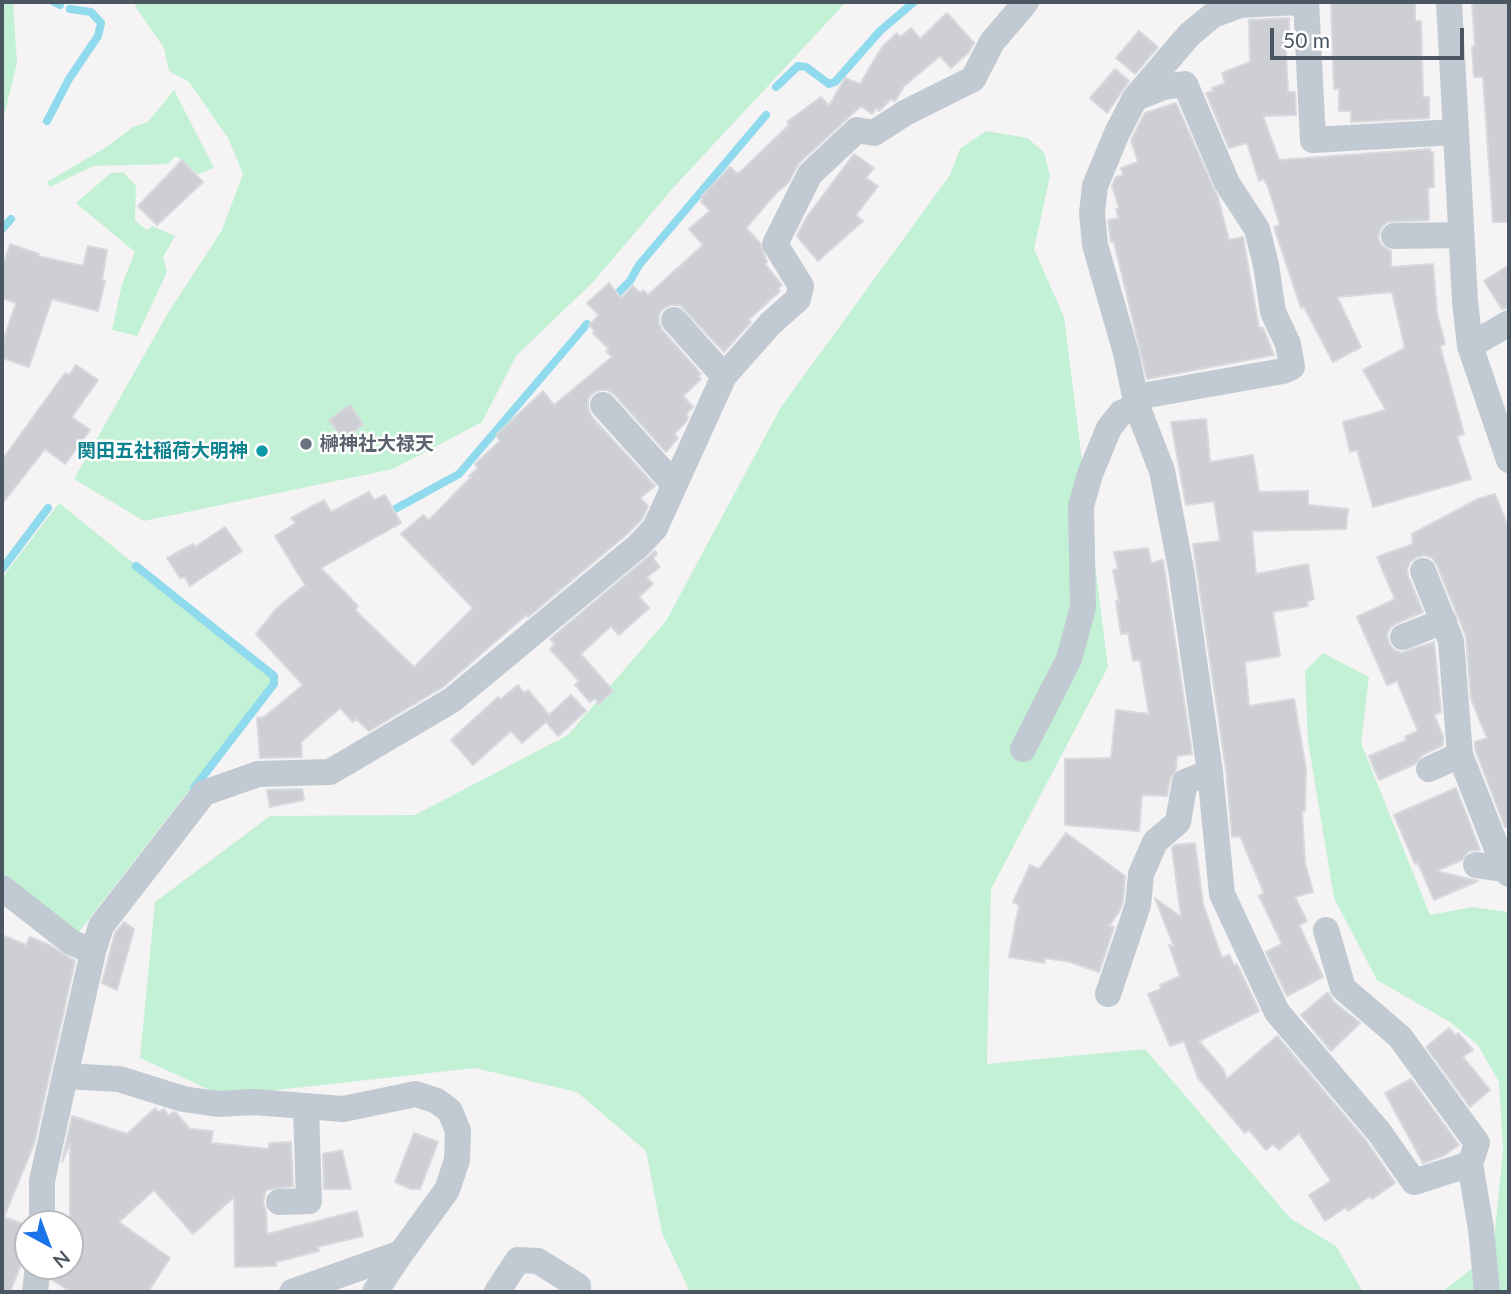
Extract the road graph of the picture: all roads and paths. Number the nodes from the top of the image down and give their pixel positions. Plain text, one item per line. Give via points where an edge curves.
1 (1026, 2) edge
2 (1298, 2) edge
3 (1306, 2) edge
4 (1449, 2) edge
5 (1135, 98) junction
6 (1455, 132) junction
7 (1461, 235) junction
8 (1394, 236) dead end
9 (674, 320) dead end
10 (1509, 323) edge
11 (1470, 346) junction
12 (724, 376) junction
13 (1137, 401) junction
14 (603, 405) dead end
15 (1509, 460) edge
16 (673, 483) junction
17 (1423, 571) dead end
18 (1444, 621) junction
19 (1403, 637) dead end
20 (1023, 749) dead end
21 (1460, 755) junction
22 (1429, 769) dead end
23 (1210, 772) junction
24 (1476, 865) dead end
25 (1507, 872) edge
26 (2, 888) edge
27 (1326, 930) dead end
28 (93, 952) junction
29 (1108, 994) dead end
30 (65, 1076) junction
31 (306, 1108) junction
32 (1470, 1164) junction
33 (279, 1202) dead end
34 (41, 1210) edge
35 (401, 1253) junction
36 (292, 1292) edge
37 (375, 1292) edge
38 (497, 1292) edge
39 (578, 1292) edge
40 (1488, 1292) edge

1 - 12 street via 992,43 973,79 874,133 857,130 810,174 775,244 801,286 798,299
2 - 5 street via 1240,5 1213,15 1189,35
3 - 6 street via 1313,140
4 - 6 street
5 - 13 street via 1102,167 1092,212 1095,245
5 - 13 street via 1185,84 1227,183 1257,229 1273,312 1288,344 1292,368
6 - 7 street
7 - 8 street
7 - 11 street
9 - 12 street
10 - 11 street
11 - 15 street
12 - 16 street
13 - 20 street via 1109,428 1090,474 1081,506 1083,607 1069,659
13 - 23 street via 1162,471
14 - 16 street
16 - 28 street via 654,528 638,546 452,700 330,772 258,774 204,793 101,926
17 - 18 street
18 - 19 street
18 - 21 street via 1451,641
21 - 22 street
21 - 25 street
23 - 29 street via 1185,782 1178,822 1155,842 1141,874 1138,905
23 - 32 street via 1222,894 1277,1012 1379,1132 1414,1182
24 - 25 street
26 - 28 street via 71,942
27 - 32 street via 1343,988 1400,1037 1477,1143
28 - 30 street
30 - 31 street via 119,1079 183,1099 218,1104 254,1102
30 - 34 street via 42,1181
31 - 33 street via 309,1200
31 - 35 street via 343,1110 416,1094 450,1111 458,1131 457,1160 447,1190
32 - 40 street
35 - 36 street
35 - 37 street
38 - 39 street via 518,1260 538,1261 578,1286

